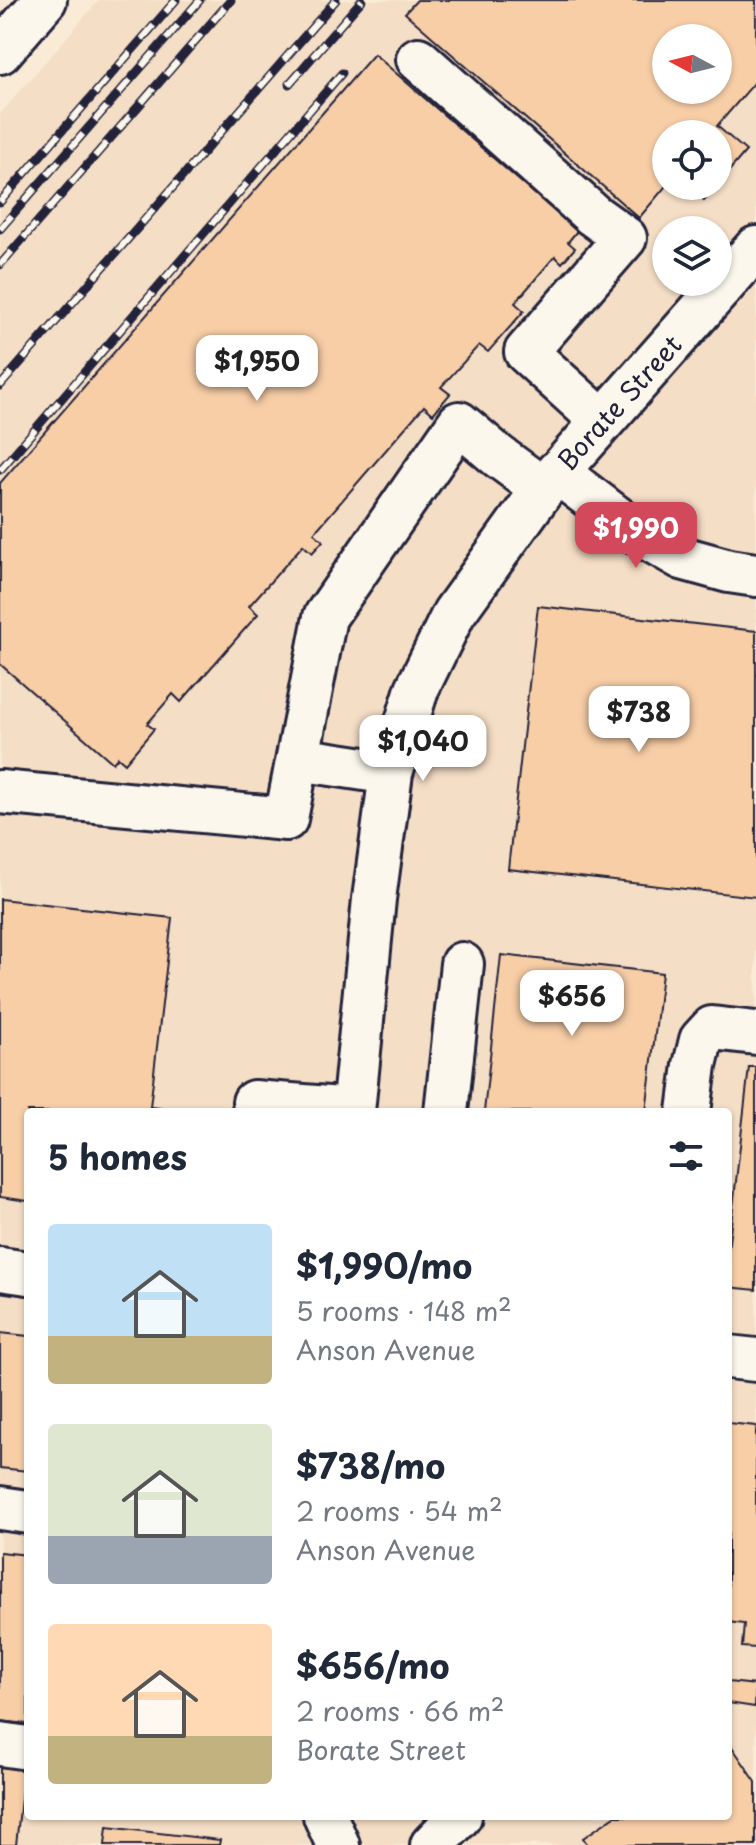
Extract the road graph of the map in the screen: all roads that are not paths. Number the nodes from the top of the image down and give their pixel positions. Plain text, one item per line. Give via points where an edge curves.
1 (45, 0) edge
2 (0, 52) edge
3 (418, 59) dead end
4 (756, 248) edge
5 (602, 421) junction
6 (550, 480) junction
7 (756, 575) edge
8 (298, 759) junction
9 (391, 773) junction
10 (0, 792) edge
11 (462, 964) dead end
12 (756, 1033) edge
13 (254, 1102) dead end
14 (320, 1108) edge
15 (353, 1108) edge
16 (446, 1108) edge
17 (690, 1108) edge
18 (0, 1269) edge
19 (24, 1272) edge
20 (732, 1357) edge
21 (756, 1360) edge
22 (0, 1508) edge
23 (24, 1511) edge
24 (0, 1744) edge
25 (24, 1747) edge
26 (327, 1820) edge
27 (456, 1820) edge
28 (338, 1845) edge
29 (432, 1845) edge

1 - 2 street
3 - 5 street via 625,238 526,352
4 - 5 street, Borate Street
5 - 6 street, Borate Street
6 - 7 street via 682,558
6 - 8 street via 498,456 459,423 325,617
6 - 9 street, Borate Street via 454,613 417,689
8 - 9 street
8 - 10 street via 286,819
9 - 15 street, Borate Street
11 - 16 street
12 - 17 street via 712,1028 701,1040
13 - 14 street
18 - 19 street
20 - 21 street
22 - 23 street
24 - 25 street
26 - 28 street
27 - 29 street

